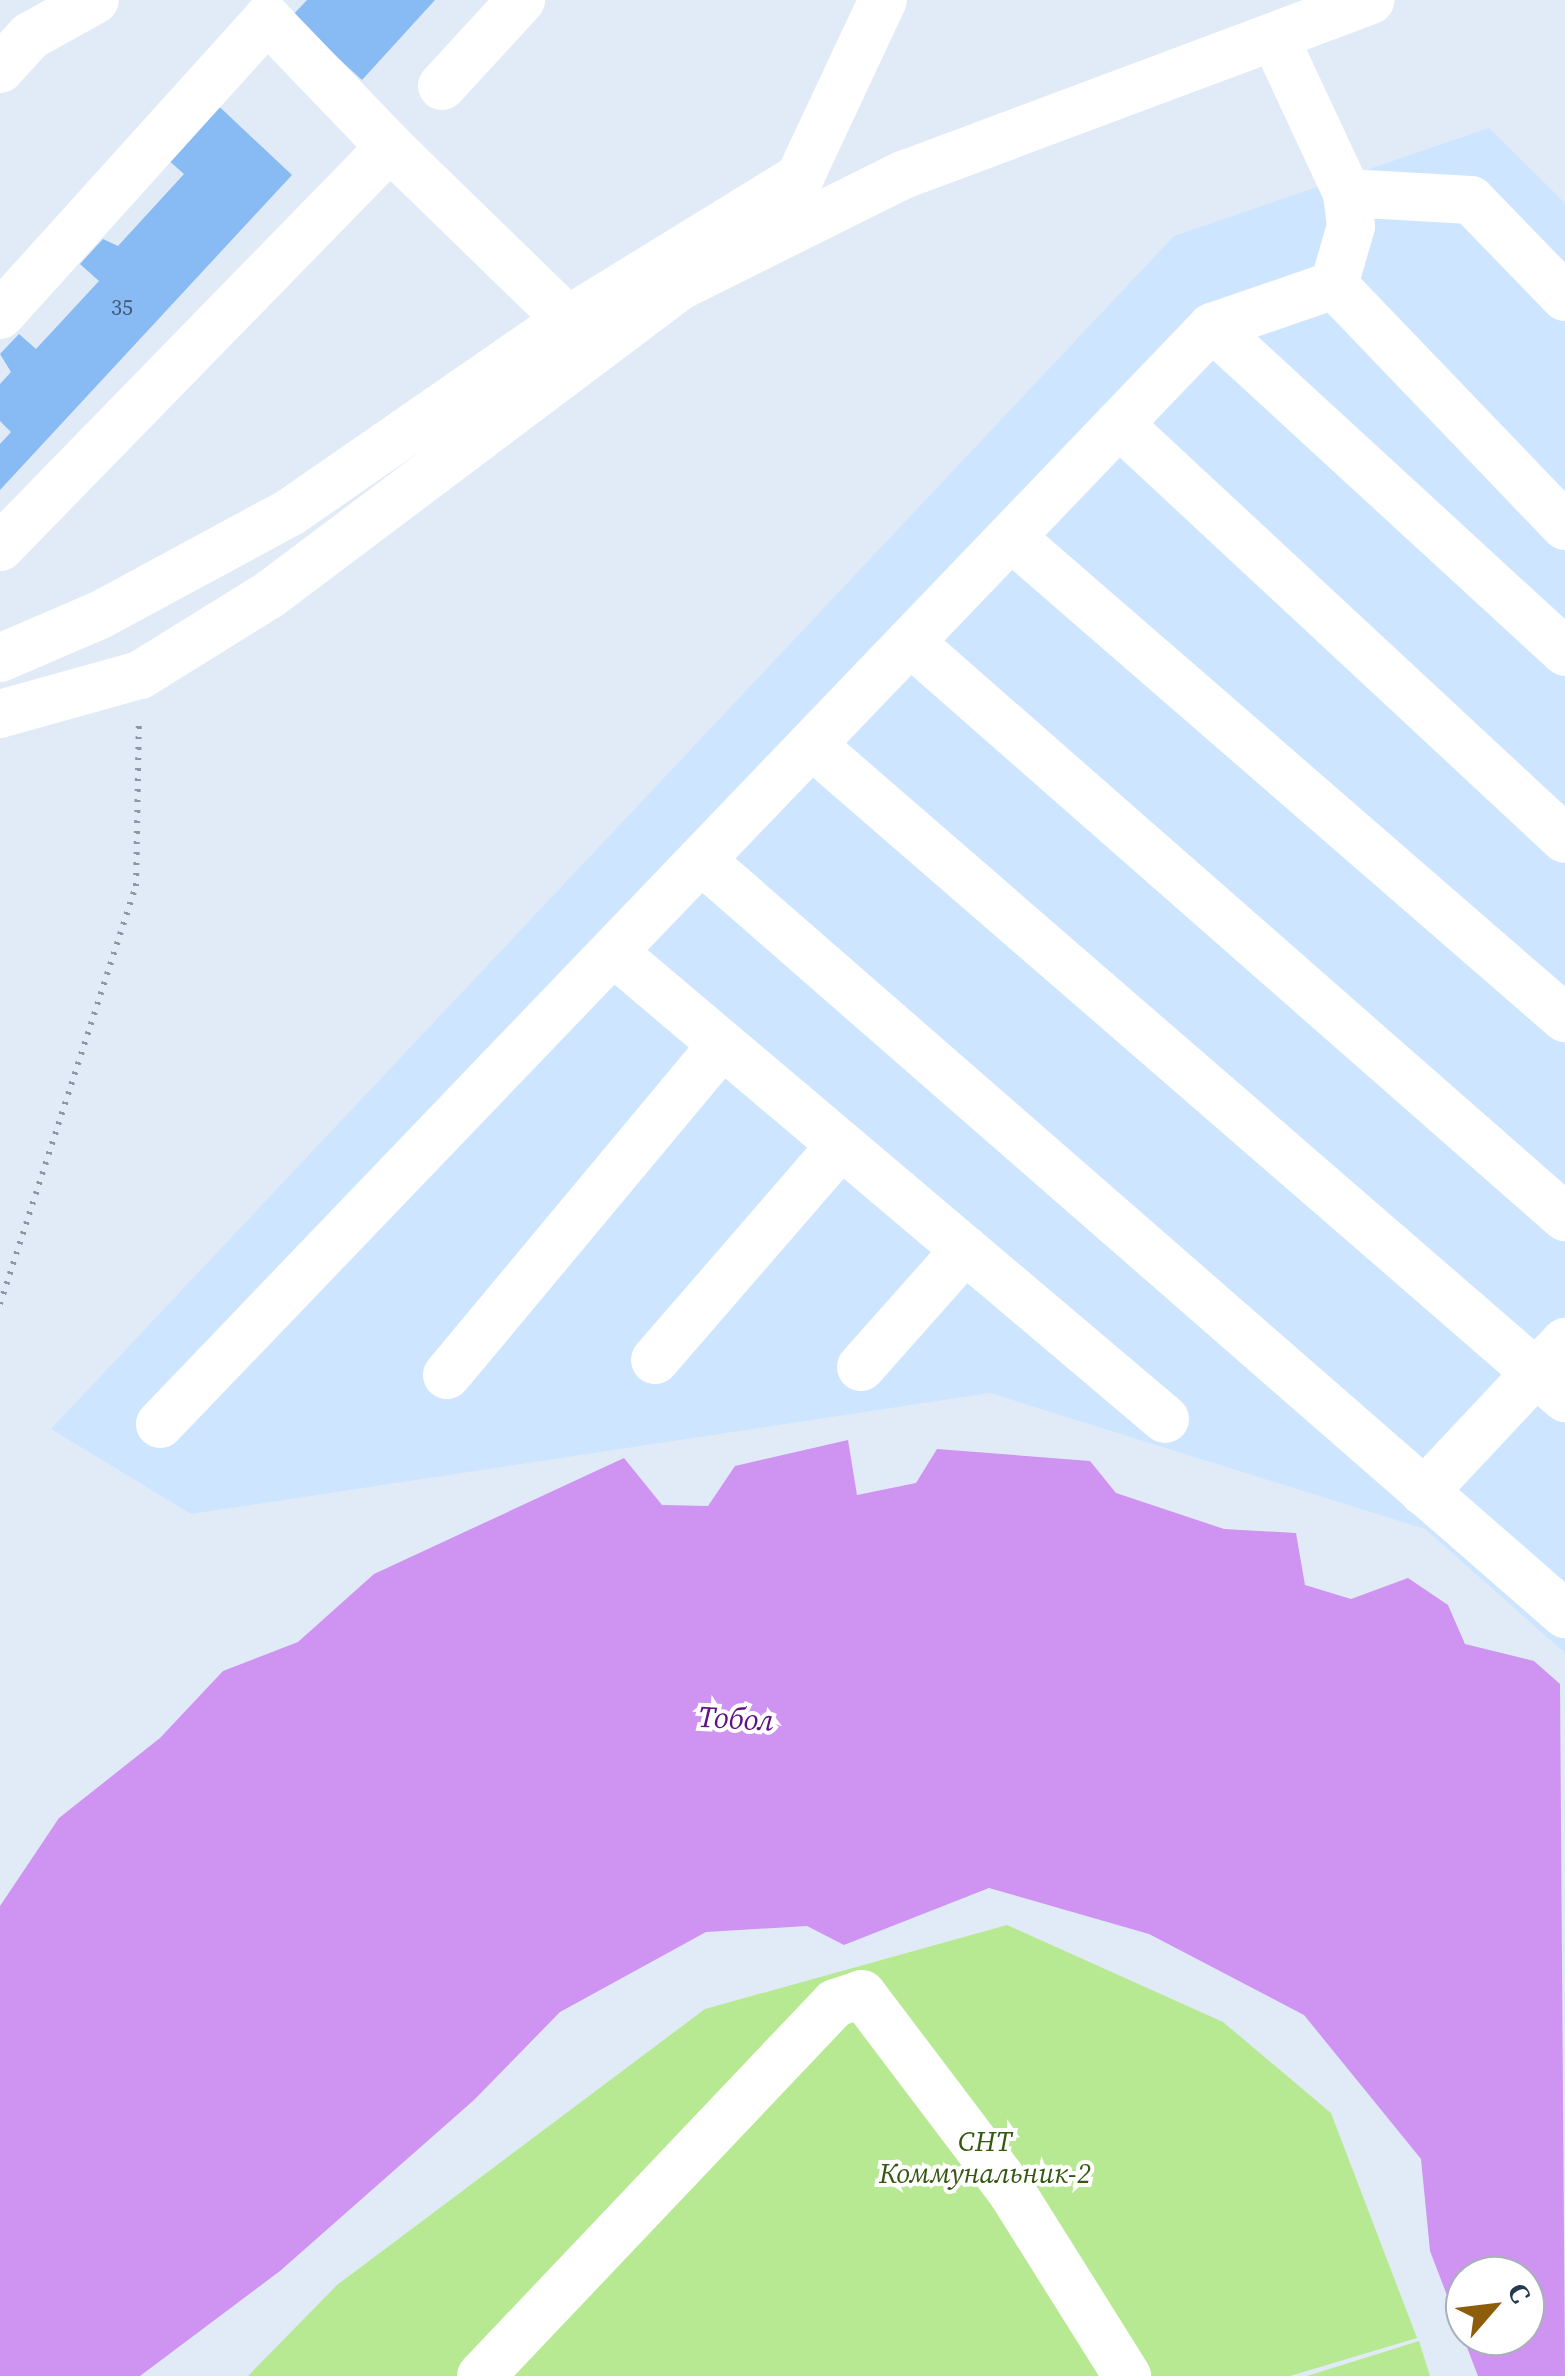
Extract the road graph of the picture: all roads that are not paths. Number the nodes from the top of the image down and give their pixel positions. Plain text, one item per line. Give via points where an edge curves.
1 (95, 0) edge
2 (521, 0) edge
3 (883, 0) edge
4 (1370, 0) edge
5 (1276, 41) junction
6 (0, 68) edge
7 (442, 86) dead end
8 (390, 146) junction
9 (1347, 193) junction
10 (1334, 285) junction
11 (1565, 297) edge
12 (0, 315) edge
13 (568, 320) junction
14 (1212, 327) junction
15 (1119, 424) junction
16 (1565, 526) edge
17 (1011, 537) junction
18 (0, 547) edge
19 (910, 642) junction
20 (1565, 652) edge
21 (0, 658) edge
22 (0, 714) edge
23 (812, 745) junction
24 (1565, 839) edge
25 (701, 860) junction
26 (613, 952) junction
27 (1565, 1018) edge
28 (722, 1045) junction
29 (842, 1146) junction
30 (1565, 1217) edge
31 (965, 1250) junction
32 (654, 1360) dead end
33 (861, 1367) dead end
34 (1556, 1371) edge
35 (446, 1375) dead end
36 (1165, 1419) dead end
37 (160, 1424) dead end
38 (1424, 1492) junction
39 (1565, 1614) edge
40 (481, 2376) edge
41 (1128, 2376) edge

1 - 6 street via 30,36
2 - 7 street
3 - 13 street via 800,177
4 - 5 street
5 - 9 street
5 - 22 street via 903,175 680,286 270,595 140,675
8 - 12 street via 267,20
8 - 13 street
8 - 18 street
9 - 10 street via 1351,226
9 - 11 street via 1471,200
10 - 14 street
10 - 16 street
13 - 21 street via 288,513 100,615
14 - 15 street
14 - 20 street
15 - 17 street
15 - 24 street
17 - 19 street
17 - 27 street
19 - 23 street
19 - 30 street
23 - 25 street
23 - 34 street
25 - 26 street
25 - 38 street
26 - 28 street
26 - 37 street
28 - 29 street
28 - 35 street
29 - 31 street
29 - 32 street
31 - 33 street
31 - 36 street
34 - 38 street
38 - 39 street
40 - 41 street via 835,2002 862,1994 1014,2194

